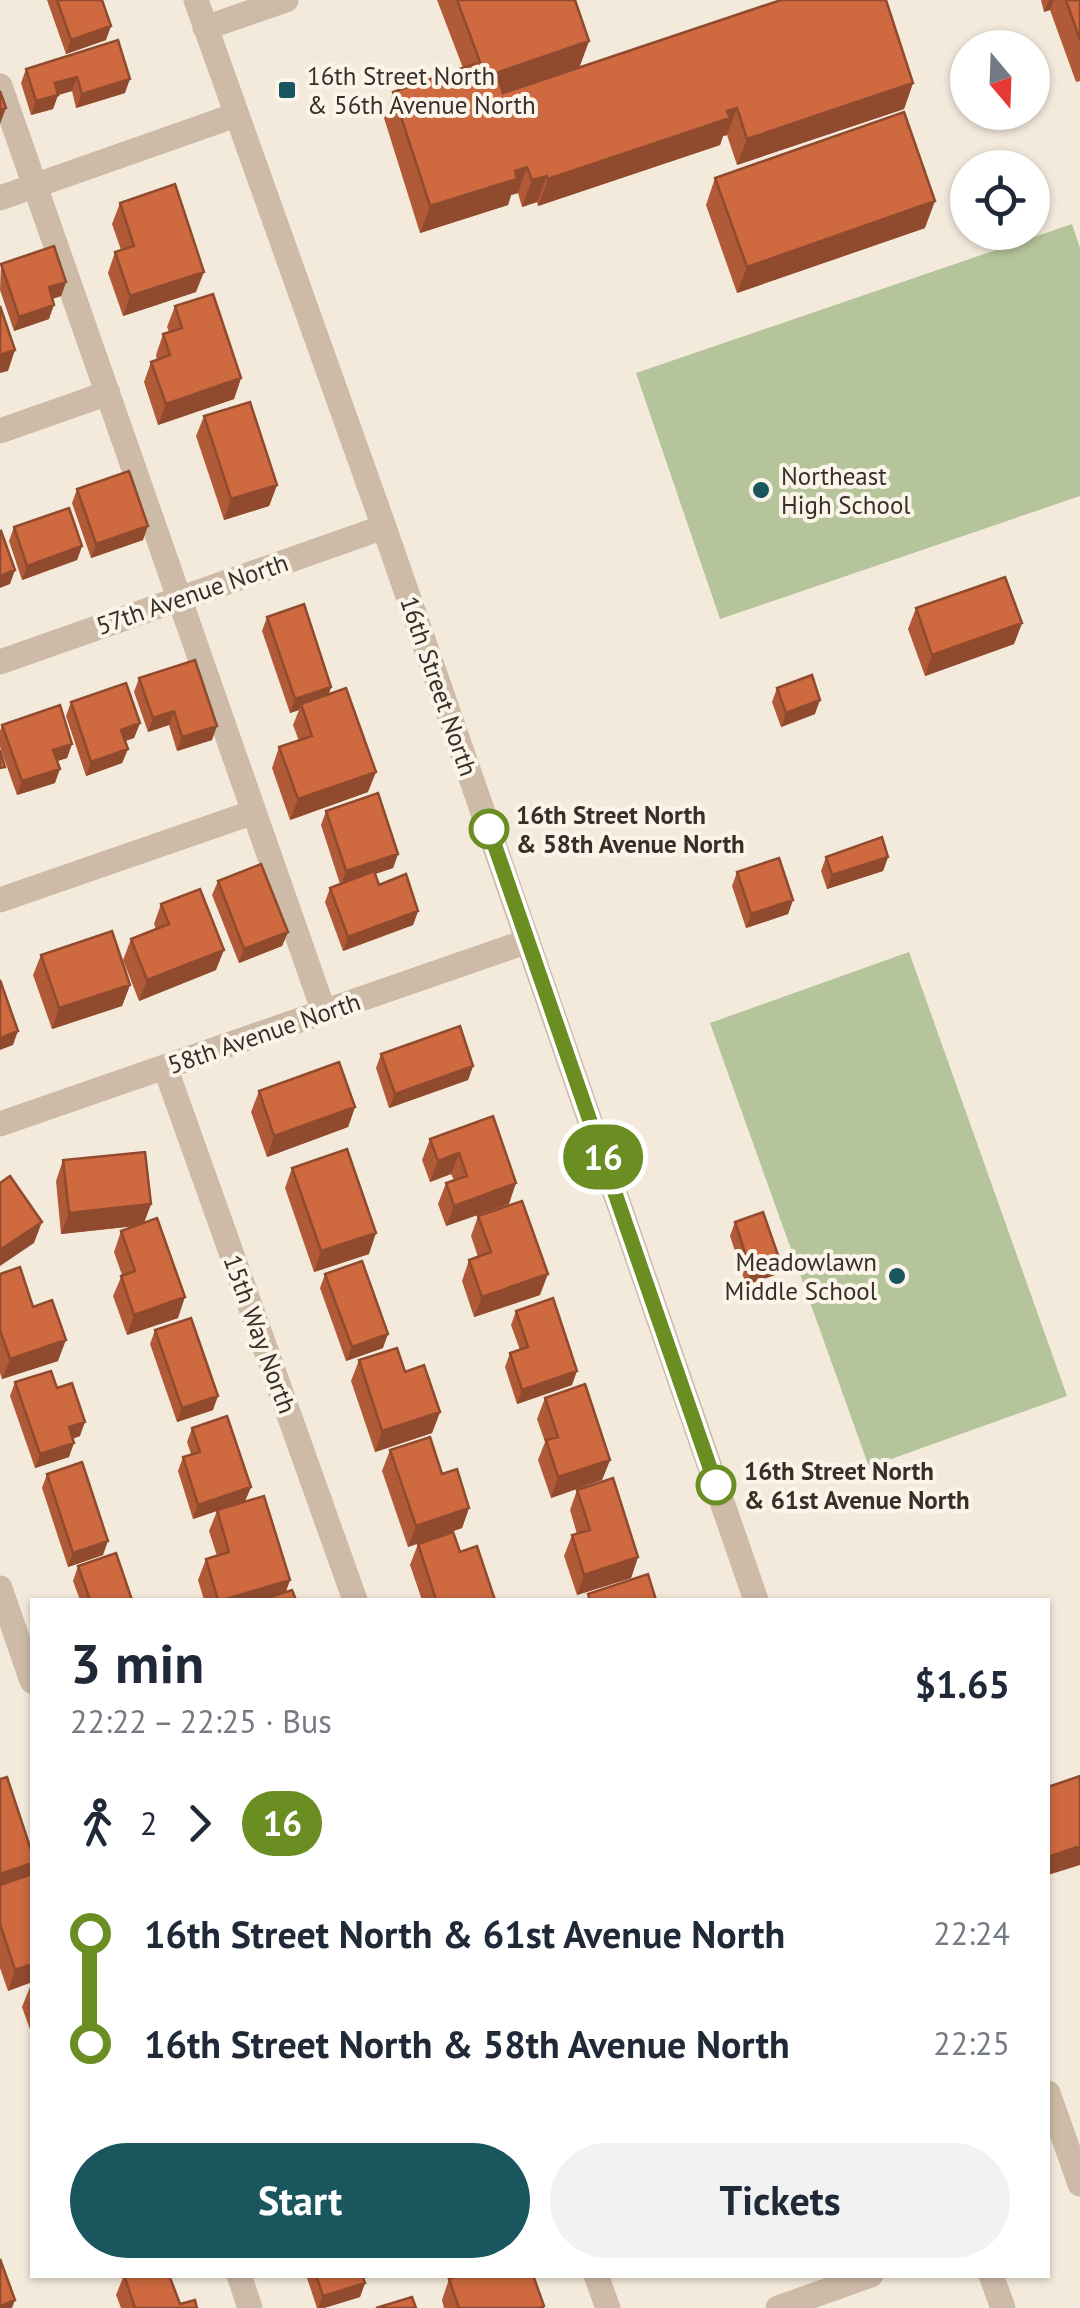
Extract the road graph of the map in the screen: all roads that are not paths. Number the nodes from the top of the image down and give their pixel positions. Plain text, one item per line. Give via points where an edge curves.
1 (196, 0) edge
2 (286, 0) edge
3 (205, 28) junction
4 (0, 86) edge
5 (236, 115) junction
6 (35, 186) junction
7 (0, 198) edge
8 (108, 393) junction
9 (0, 431) edge
10 (384, 526) junction
11 (180, 599) junction
12 (0, 662) edge
13 (254, 812) junction
14 (0, 900) edge
15 (528, 941) junction
16 (324, 1012) junction
17 (165, 1067) junction
18 (0, 1124) edge
19 (0, 1588) edge
20 (354, 1598) edge
21 (755, 1598) edge
22 (30, 1675) edge
23 (1050, 2099) edge
24 (1080, 2184) edge
25 (240, 2278) edge
26 (597, 2278) edge
27 (862, 2278) edge
28 (992, 2278) edge
29 (250, 2308) edge
30 (608, 2308) edge
31 (778, 2308) edge
32 (1003, 2308) edge

1 - 3 street, 16th Street North
2 - 3 street
3 - 5 street, 16th Street North
4 - 6 street
5 - 6 street
5 - 10 street, 16th Street North
6 - 7 street
6 - 8 street
8 - 9 street
8 - 11 street
10 - 11 street, 57th Avenue North
10 - 15 street, 16th Street North
11 - 12 street, 57th Avenue North
11 - 13 street
13 - 14 street
13 - 16 street
15 - 16 street, 58th Avenue North
15 - 21 street, 16th Street North
16 - 17 street, 58th Avenue North
17 - 18 street, 58th Avenue North
17 - 20 street, 15th Way North
19 - 22 street
23 - 24 street
25 - 29 street
26 - 30 street
27 - 31 street
28 - 32 street

